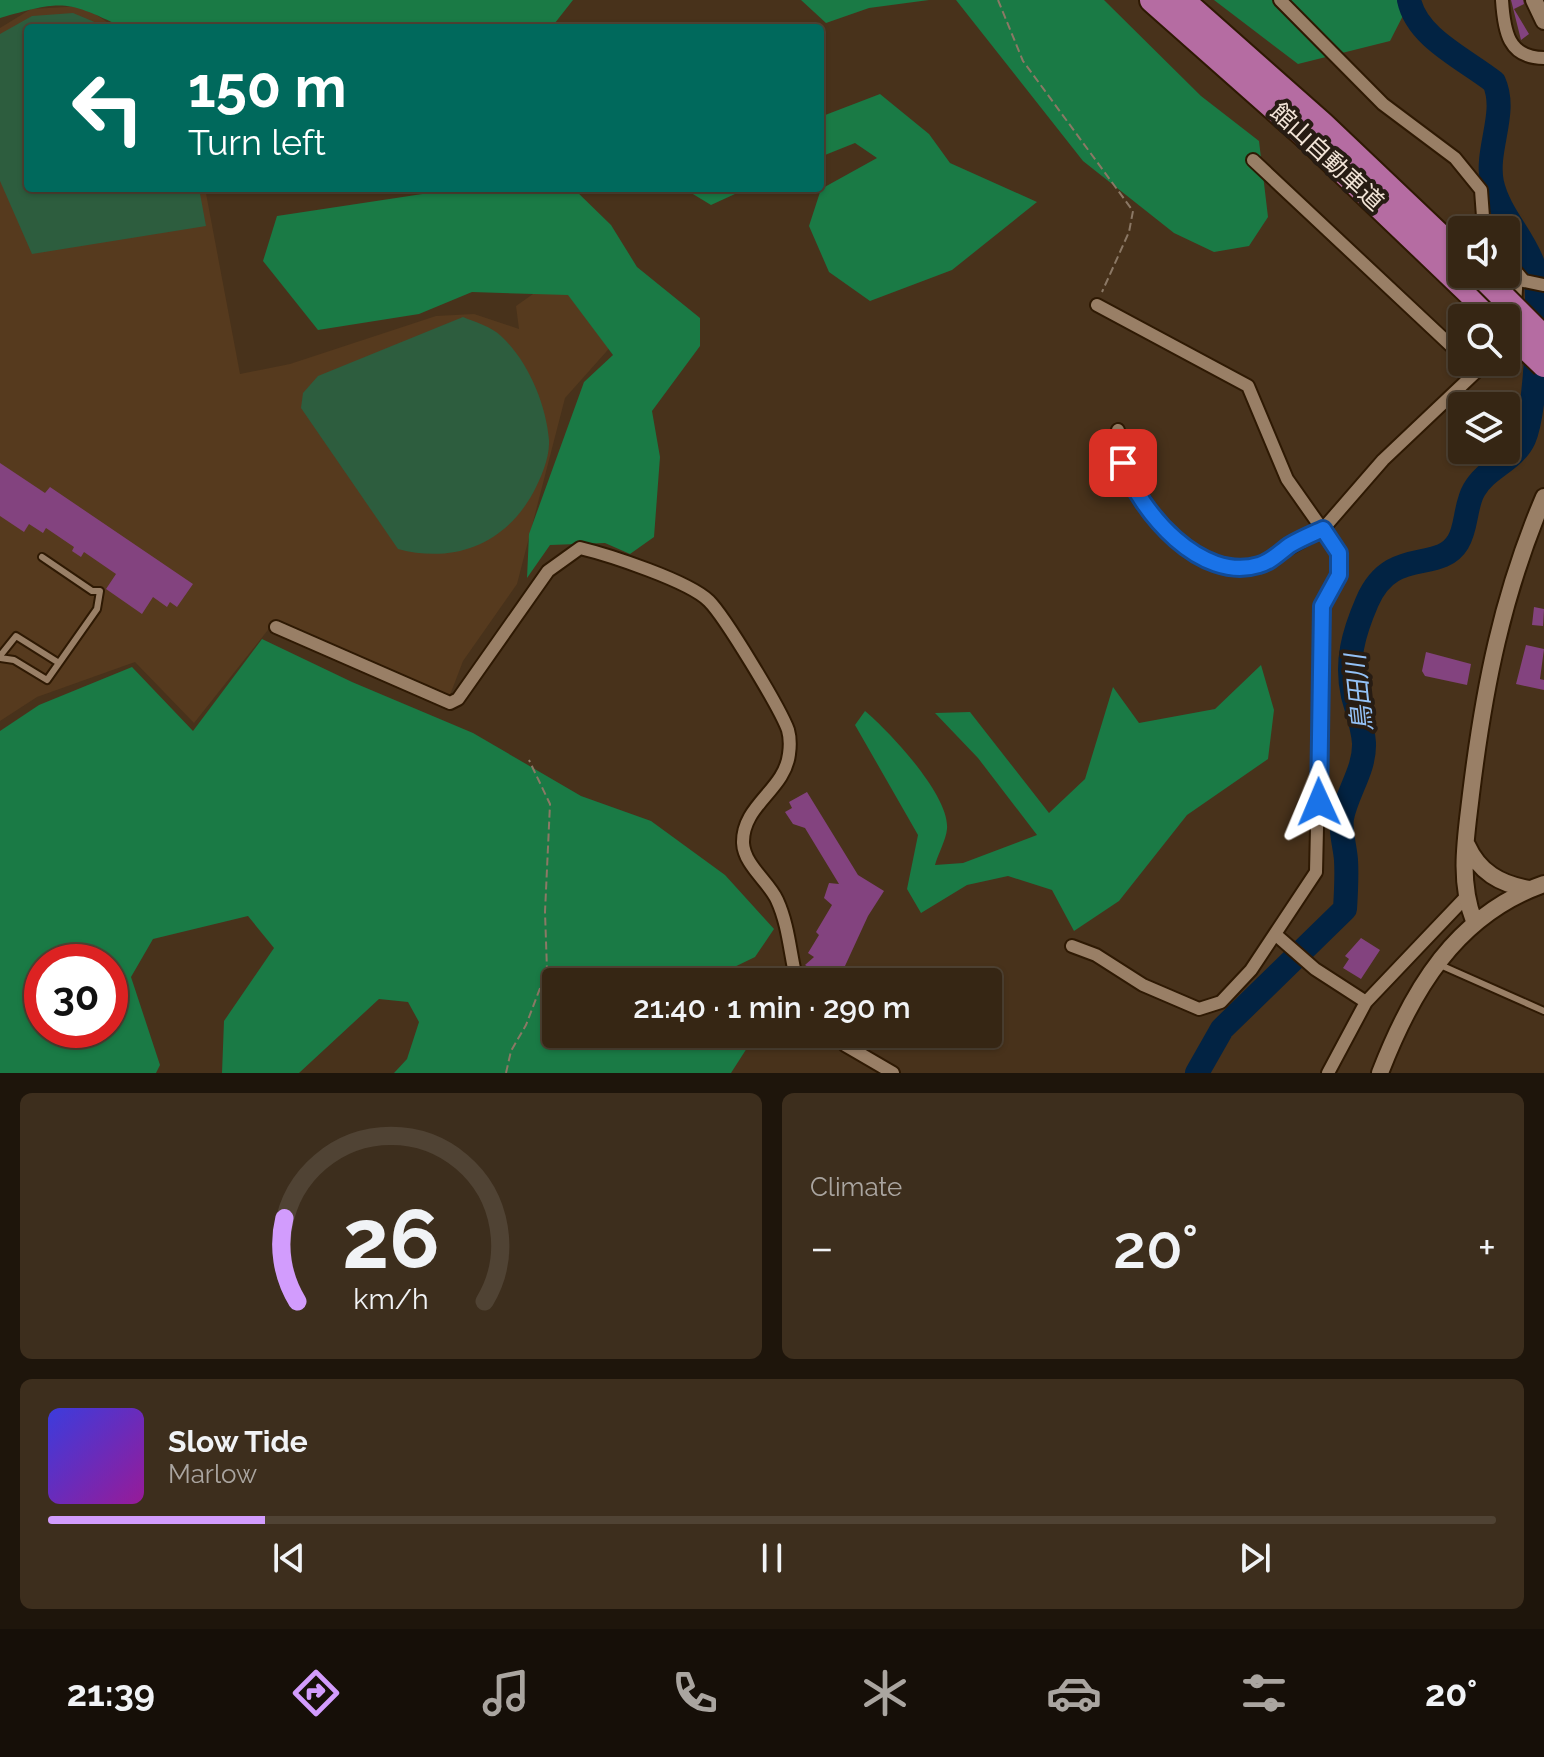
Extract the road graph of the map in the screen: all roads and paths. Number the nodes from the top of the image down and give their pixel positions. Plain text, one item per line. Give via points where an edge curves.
1 (998, 0) edge
2 (1152, 0) edge
3 (1182, 0) edge
4 (1280, 0) edge
5 (1502, 0) edge
6 (1534, 0) edge
7 (1544, 21) edge
8 (1544, 58) edge
9 (1253, 160) dead end
10 (1483, 216) edge
11 (1448, 244) edge
12 (1448, 256) edge
13 (1520, 276) edge
14 (1544, 285) edge
15 (1486, 288) edge
16 (1097, 305) joint
17 (1544, 338) edge
18 (1520, 342) edge
19 (1448, 343) edge
20 (1544, 365) edge
21 (1463, 376) edge
22 (1118, 430) dead end
23 (1544, 497) edge
24 (1323, 529) junction
25 (42, 557) dead end
26 (276, 627) dead end
27 (0, 657) edge
28 (59, 663) junction
29 (529, 760) dead end
30 (1466, 844) junction
31 (1537, 887) edge
32 (1465, 898) junction
33 (1474, 921) junction
34 (1278, 937) junction
35 (1072, 946) dead end
36 (1436, 963) junction
37 (795, 968) edge
38 (1366, 1002) junction
39 (1544, 1011) edge
40 (850, 1048) edge
41 (506, 1073) edge
42 (893, 1073) edge
43 (1328, 1073) edge
44 (1380, 1073) edge

1 - 16 path via 1023,61 1133,211
2 - 12 highway, 館山自動車道
3 - 11 highway, 館山自動車道
4 - 10 street via 1383,104 1455,158 1481,190
5 - 8 street via 1503,25 1512,47
6 - 7 street
9 - 19 street
13 - 14 street
15 - 17 highway, 館山自動車道, bridge
16 - 24 street via 1248,386 1287,479
18 - 20 highway, bridge
21 - 24 street
22 - 24 street via 1127,474 1160,524 1201,558 1230,567 1257,566
23 - 30 street via 1517,560 1496,631
24 - 34 street via 1339,553 1339,575 1322,606 1319,857
25 - 28 lane via 92,591 100,591 97,609
26 - 37 street via 450,703 458,699 548,571 580,548 682,585 708,600 789,733 783,777 748,816 743,845 777,898
27 - 28 lane via 47,680
27 - 28 lane via 16,636
29 - 41 path via 550,804 547,970
30 - 31 street via 1473,860 1499,881
30 - 32 street
31 - 33 street
32 - 33 street
32 - 38 street
33 - 36 street
34 - 35 street via 1221,1002 1199,1009
34 - 38 street
36 - 39 lane
36 - 44 street
38 - 43 street
40 - 42 street

